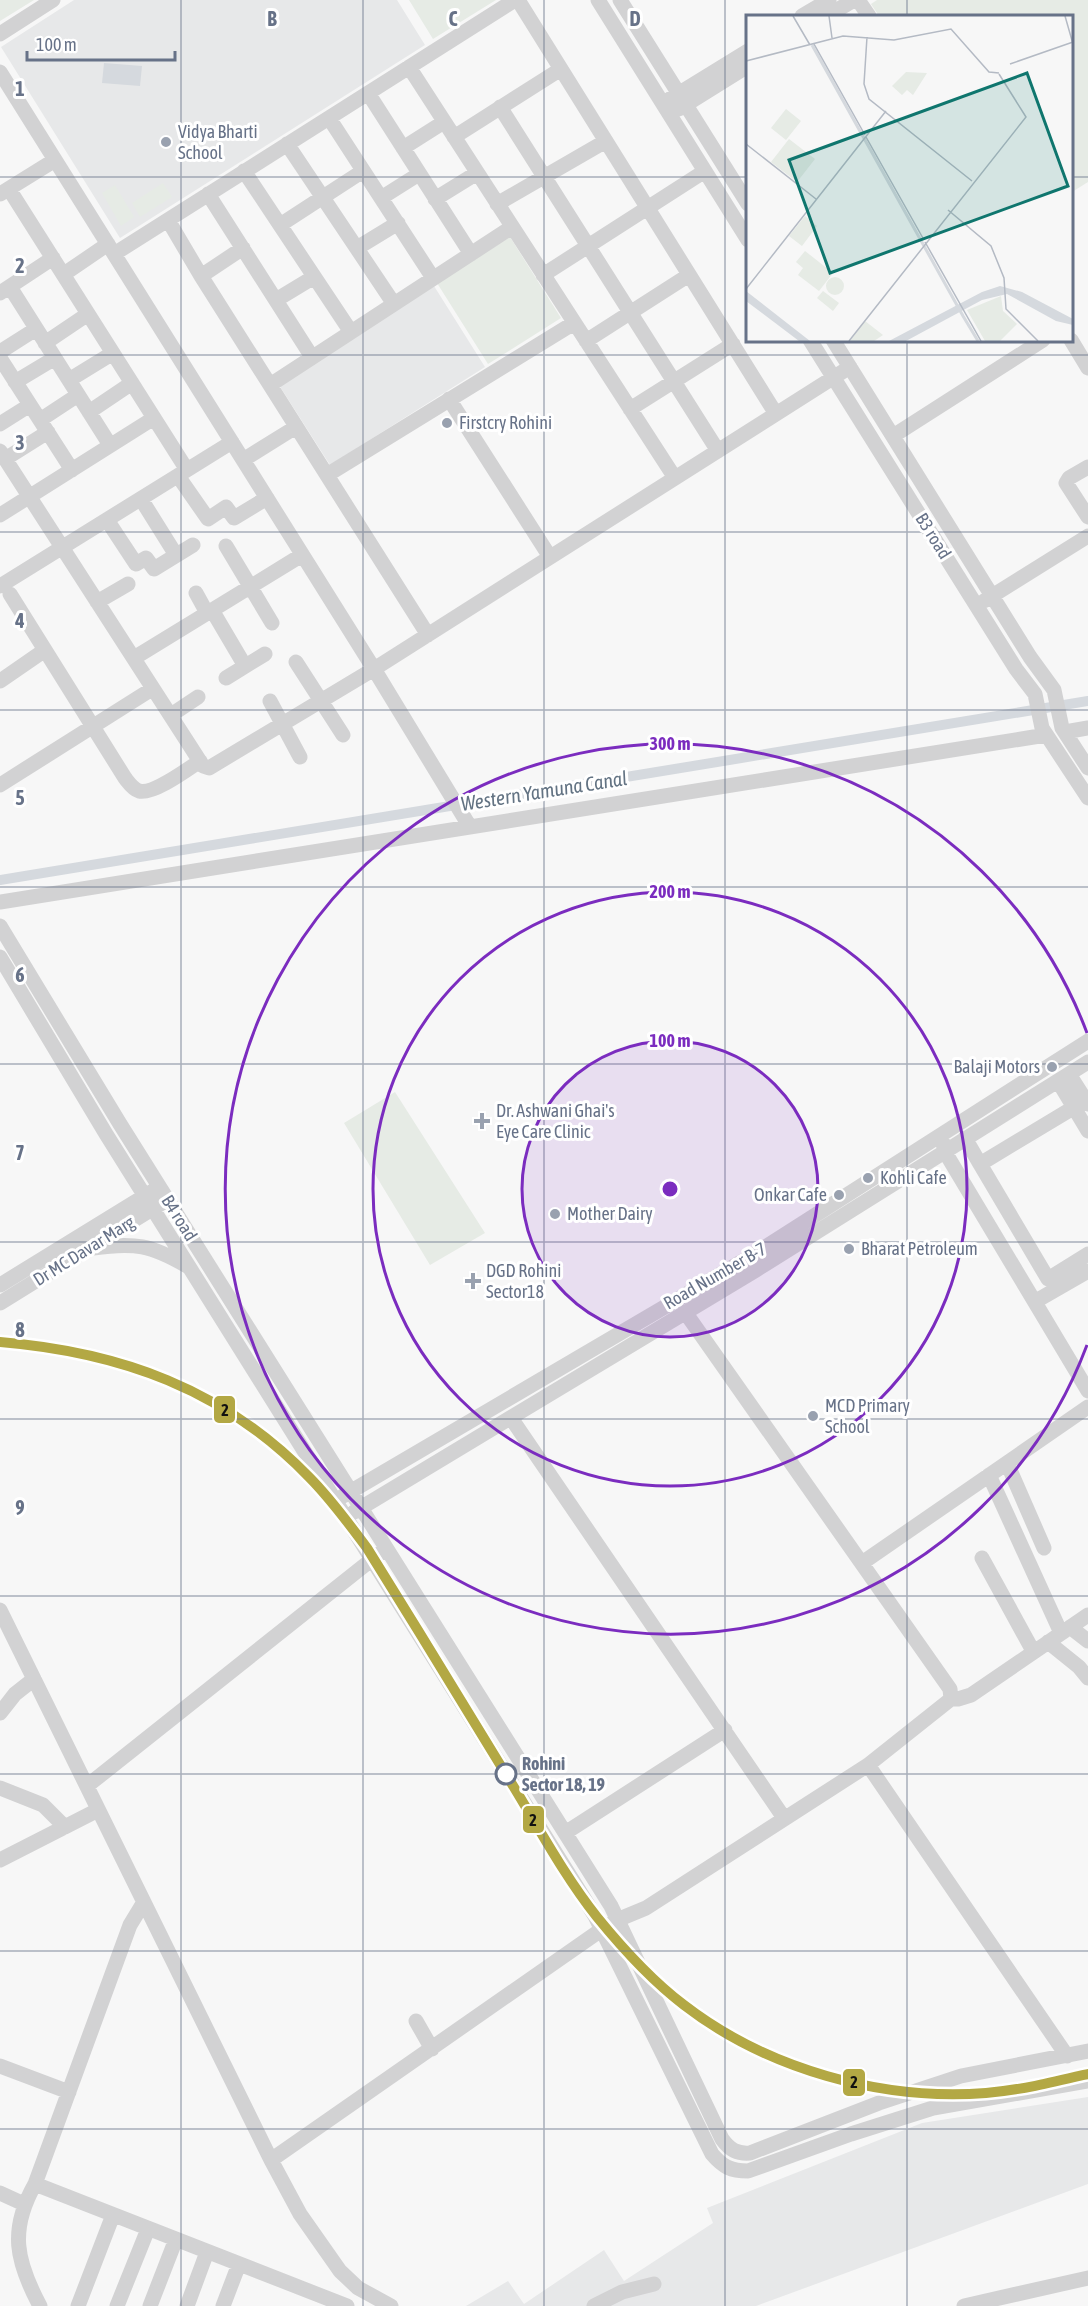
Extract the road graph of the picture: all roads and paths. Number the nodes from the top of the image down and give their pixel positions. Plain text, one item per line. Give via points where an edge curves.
1 (53, 0) edge
2 (516, 0) edge
3 (598, 0) edge
4 (620, 0) edge
5 (829, 0) edge
6 (856, 0) edge
7 (804, 15) edge
8 (830, 15) edge
9 (868, 15) edge
10 (0, 34) edge
11 (746, 52) edge
12 (408, 67) junction
13 (746, 67) edge
14 (561, 69) junction
15 (0, 72) edge
16 (368, 93) junction
17 (682, 99) junction
18 (500, 107) junction
19 (666, 109) junction
20 (329, 118) junction
21 (444, 122) junction
22 (454, 137) junction
23 (606, 141) junction
24 (287, 144) junction
25 (403, 148) junction
26 (55, 160) junction
27 (244, 171) junction
28 (363, 171) junction
29 (705, 171) junction
30 (477, 172) junction
31 (419, 174) junction
32 (543, 177) junction
33 (4, 191) edge
34 (208, 194) junction
35 (323, 198) junction
36 (381, 198) junction
37 (435, 199) junction
38 (746, 202) edge
39 (497, 204) junction
40 (648, 208) junction
41 (168, 220) junction
42 (398, 223) junction
43 (280, 225) junction
44 (512, 227) junction
45 (746, 238) edge
46 (588, 246) junction
47 (357, 248) junction
48 (111, 249) junction
49 (243, 249) junction
50 (471, 254) junction
51 (53, 258) junction
52 (64, 274) junction
53 (543, 275) junction
54 (689, 275) junction
55 (201, 276) junction
56 (314, 277) junction
57 (433, 278) junction
58 (5, 290) edge
59 (276, 300) junction
60 (394, 304) junction
61 (630, 313) junction
62 (88, 314) junction
63 (574, 323) junction
64 (36, 328) junction
65 (351, 332) junction
66 (586, 342) junction
67 (811, 342) edge
68 (834, 342) edge
69 (1040, 342) edge
70 (1072, 342) edge
71 (45, 343) junction
72 (733, 344) junction
73 (113, 353) junction
74 (312, 357) junction
75 (55, 358) junction
76 (1, 360) edge
77 (850, 367) junction
78 (1088, 369) edge
79 (834, 378) junction
80 (69, 380) junction
81 (15, 382) junction
82 (673, 382) junction
83 (132, 383) junction
84 (270, 385) junction
85 (78, 395) junction
86 (449, 399) junction
87 (30, 405) junction
88 (630, 409) junction
89 (89, 412) junction
90 (776, 414) junction
91 (154, 418) junction
92 (0, 424) edge
93 (44, 426) junction
94 (296, 427) junction
95 (893, 436) junction
96 (232, 442) junction
97 (110, 445) junction
98 (718, 451) junction
99 (2, 455) edge
100 (243, 460) junction
101 (1088, 467) edge
102 (72, 470) junction
103 (182, 473) junction
104 (327, 475) junction
105 (675, 478) junction
106 (29, 497) junction
107 (267, 498) junction
108 (141, 499) junction
109 (0, 515) edge
110 (1088, 517) edge
111 (107, 520) junction
112 (1088, 536) edge
113 (193, 544) dead end
114 (226, 546) dead end
115 (62, 548) junction
116 (176, 555) junction
117 (302, 555) junction
118 (550, 557) junction
119 (128, 584) dead end
120 (3, 586) edge
121 (250, 586) junction
122 (196, 593) dead end
123 (992, 596) junction
124 (97, 602) junction
125 (976, 606) junction
126 (210, 611) junction
127 (272, 623) dead end
128 (428, 635) junction
129 (45, 650) junction
130 (265, 654) dead end
131 (134, 658) junction
132 (296, 662) dead end
133 (245, 666) junction
134 (374, 669) junction
135 (226, 678) dead end
136 (0, 681) edge
137 (152, 689) junction
138 (198, 697) dead end
139 (270, 701) dead end
140 (321, 701) junction
141 (171, 716) junction
142 (282, 724) junction
143 (94, 727) junction
144 (1088, 728) edge
145 (1064, 730) junction
146 (1044, 731) junction
147 (343, 735) dead end
148 (300, 757) dead end
149 (200, 761) junction
150 (1088, 768) edge
151 (0, 785) edge
152 (1088, 798) edge
153 (468, 822) junction
154 (0, 902) edge
155 (0, 926) edge
156 (0, 957) edge
157 (1088, 1041) edge
158 (1088, 1062) edge
159 (1063, 1077) junction
160 (1081, 1106) edge
161 (1088, 1131) edge
162 (942, 1135) junction
163 (966, 1138) junction
164 (945, 1152) junction
165 (980, 1164) junction
166 (164, 1194) junction
167 (149, 1202) junction
168 (1016, 1222) junction
169 (994, 1233) junction
170 (88, 1248) junction
171 (1088, 1254) edge
172 (752, 1264) junction
173 (190, 1268) junction
174 (1088, 1271) edge
175 (0, 1285) edge
176 (1036, 1301) junction
177 (0, 1303) edge
178 (685, 1312) junction
179 (271, 1365) junction
180 (256, 1374) junction
181 (1088, 1391) edge
182 (1088, 1407) edge
183 (511, 1418) junction
184 (1007, 1462) junction
185 (989, 1475) junction
186 (351, 1492) junction
187 (335, 1500) junction
188 (361, 1509) junction
189 (345, 1517) junction
190 (1044, 1548) dead end
191 (387, 1549) junction
192 (982, 1558) dead end
193 (372, 1559) junction
194 (862, 1563) junction
195 (0, 1610) edge
196 (1088, 1615) edge
197 (1066, 1630) junction
198 (1048, 1641) junction
199 (1088, 1641) edge
200 (1033, 1651) junction
201 (1088, 1678) edge
202 (34, 1679) junction
203 (951, 1699) junction
204 (0, 1713) edge
205 (725, 1730) junction
206 (868, 1765) junction
207 (87, 1786) junction
208 (0, 1788) edge
209 (98, 1810) junction
210 (784, 1818) junction
211 (64, 1827) junction
212 (565, 1833) junction
213 (3, 1856) edge
214 (144, 1902) junction
215 (617, 1920) junction
216 (601, 1930) junction
217 (416, 2021) dead end
218 (432, 2049) junction
219 (1088, 2051) edge
220 (1067, 2056) junction
221 (0, 2066) edge
222 (1088, 2081) edge
223 (69, 2091) junction
224 (734, 2151) junction
225 (271, 2160) junction
226 (724, 2167) junction
227 (34, 2184) junction
228 (0, 2193) edge
229 (24, 2204) junction
230 (113, 2215) junction
231 (148, 2229) junction
232 (176, 2240) junction
233 (207, 2252) junction
234 (239, 2264) junction
235 (1088, 2278) edge
236 (654, 2284) dead end
237 (358, 2288) junction
238 (40, 2306) edge
239 (78, 2306) edge
240 (117, 2306) edge
241 (150, 2306) edge
242 (186, 2306) edge
243 (223, 2306) edge
244 (348, 2306) edge
245 (391, 2306) edge
246 (594, 2306) edge
247 (964, 2306) edge

1 - 10 street
2 - 12 street
2 - 14 street
3 - 19 street
4 - 17 street
5 - 7 street
6 - 8 street
6 - 9 street
11 - 17 street
12 - 16 street
12 - 21 street
13 - 17 street
14 - 18 street
14 - 23 street
15 - 26 street
16 - 20 street
16 - 25 street
17 - 19 street
17 - 38 street
18 - 22 street
18 - 32 street
19 - 29 street
20 - 24 street
20 - 28 street
21 - 22 street
21 - 25 street
22 - 30 street
23 - 32 street
23 - 40 street
24 - 27 street
24 - 35 street
25 - 31 street
26 - 33 street
26 - 48 street
27 - 34 street
27 - 43 street
28 - 35 street
28 - 36 street
29 - 40 street
29 - 45 street
30 - 37 street
30 - 39 street
31 - 36 street
31 - 37 street
32 - 39 street
32 - 46 street
33 - 51 street
34 - 41 street
34 - 49 street
35 - 43 street
35 - 47 street
36 - 42 street
37 - 50 street
39 - 44 street
40 - 46 street
40 - 54 street
41 - 48 street
41 - 55 street
42 - 47 street
42 - 57 street
43 - 56 street
44 - 50 street
44 - 53 street
46 - 53 street
46 - 61 street
47 - 60 street
48 - 52 street
48 - 96 street
49 - 55 street
49 - 59 street
50 - 57 street
51 - 52 street
51 - 58 street
52 - 62 street
53 - 63 street
54 - 61 street
54 - 72 street
55 - 84 street
56 - 59 street
56 - 65 street
57 - 60 street
58 - 64 street
59 - 74 street
60 - 65 street
61 - 66 street
61 - 82 street
62 - 71 street
62 - 73 street
63 - 66 street
63 - 86 street
64 - 71 street
64 - 76 street
65 - 74 street
66 - 88 street
67 - 79 street, B3 road
68 - 77 street, B3 road
69 - 95 street
70 - 78 street
71 - 75 street
72 - 82 street
72 - 90 street
73 - 80 street
73 - 83 street
74 - 84 street
75 - 80 street
75 - 81 street
76 - 81 street
77 - 79 street
77 - 95 street, B3 road
79 - 90 street
79 - 125 street, B3 road
80 - 85 street
81 - 87 street
82 - 88 street
82 - 98 street
83 - 89 street
83 - 91 street
84 - 94 street
85 - 89 street
85 - 93 street
86 - 104 street
86 - 118 street
87 - 92 street
87 - 93 street
88 - 105 street
89 - 97 street
90 - 98 street
91 - 97 street
91 - 103 street
93 - 99 street
93 - 102 street
94 - 100 street
94 - 104 street
95 - 123 street, B3 road
96 - 100 street
96 - 103 street
97 - 102 street
98 - 105 street
99 - 106 street
100 - 107 street
101 - 110 street via 1066,483
102 - 106 street
103 - 107 street via 208,519 226,507 234,518
103 - 108 street
104 - 128 street
105 - 118 street
106 - 109 street
106 - 115 street
107 - 117 street
108 - 111 street
108 - 116 street
111 - 115 street
111 - 116 street via 136,564 146,558 154,569
112 - 123 street
113 - 116 street
114 - 121 street
115 - 120 street
115 - 124 street
117 - 121 street
117 - 134 street
118 - 128 street
119 - 124 street
120 - 129 street
121 - 126 street
121 - 127 street
122 - 126 street
123 - 125 street
123 - 145 street, B3 road via 1054,690
124 - 131 street
125 - 146 street, B3 road via 1035,694
126 - 131 street
126 - 133 street
128 - 134 street
129 - 136 street
129 - 143 street
130 - 133 street
131 - 137 street
132 - 140 street
133 - 135 street
134 - 140 street
134 - 153 street
137 - 141 street
137 - 143 street
138 - 141 street
139 - 142 street
140 - 142 street
140 - 147 street
141 - 149 street
142 - 148 street
142 - 149 street via 209,768
143 - 149 street via 125,778 143,792 155,789
143 - 151 street
144 - 145 street
145 - 150 street
146 - 152 street
146 - 153 street
153 - 154 street
155 - 166 street, B4 road
156 - 167 street, B4 road
157 - 162 street, Road Number B-7
158 - 159 street, Road Number B-7
159 - 160 street
159 - 163 street, Road Number B-7
160 - 161 street
160 - 165 street
162 - 164 street
162 - 172 street, Road Number B-7
163 - 164 street, Road Number B-7
163 - 165 street
164 - 169 street
164 - 172 street, Road Number B-7
165 - 168 street
166 - 167 street, Dr MC Davar Marg
166 - 179 street, B4 road
167 - 170 street, Dr MC Davar Marg
167 - 173 street, B4 road
167 - 175 street
168 - 169 street
168 - 171 street via 1048,1279
169 - 176 street
170 - 173 street via 142,1245
170 - 177 street, Dr MC Davar Marg
172 - 178 street, Road Number B-7
172 - 186 street, Road Number B-7
173 - 180 street, B4 road
174 - 176 street
176 - 181 street
178 - 183 street, Road Number B-7
178 - 194 street
179 - 180 street
179 - 186 street, B4 road
180 - 187 street, B4 road
182 - 184 street
183 - 188 street, Road Number B-7
183 - 205 street
184 - 185 street
184 - 190 street
185 - 194 street
185 - 197 street
186 - 187 street, Road Number B-7
186 - 188 street, B4 road
187 - 189 street, B4 road
188 - 189 street, Road Number B-7
188 - 191 street, B4 road
189 - 193 street, B4 road
191 - 193 street
191 - 212 street, B4 road
192 - 200 street
193 - 207 street
193 - 216 street, B4 road
194 - 203 street via 950,1689
195 - 202 street
196 - 197 street
197 - 198 street
197 - 199 street
198 - 200 street
198 - 201 street
200 - 203 street via 971,1695
202 - 204 street
202 - 207 street
203 - 206 street
205 - 210 street
205 - 212 street
206 - 210 street
206 - 220 street
207 - 209 street
208 - 211 street via 43,1805
209 - 211 street
209 - 214 street
210 - 215 street via 646,1908
211 - 213 street
212 - 215 street, B4 road
214 - 223 street via 130,1925
214 - 225 street
215 - 216 street
215 - 224 street, B4 road via 722,2139
216 - 218 street
216 - 226 street, B4 road via 712,2154
217 - 218 street
218 - 225 street
219 - 220 street
220 - 224 street via 961,2076 750,2153
221 - 223 street
222 - 226 street via 933,2108 748,2171
223 - 227 street
224 - 226 street
225 - 237 street via 300,2214 340,2271
227 - 229 street
227 - 230 street
228 - 229 street
229 - 238 street via 18,2240 25,2274
230 - 231 street
230 - 239 street
231 - 232 street
231 - 240 street
232 - 233 street
232 - 241 street
233 - 234 street
233 - 242 street
234 - 243 street
234 - 244 street
235 - 247 street
236 - 246 street via 622,2292
237 - 244 street
237 - 245 street

